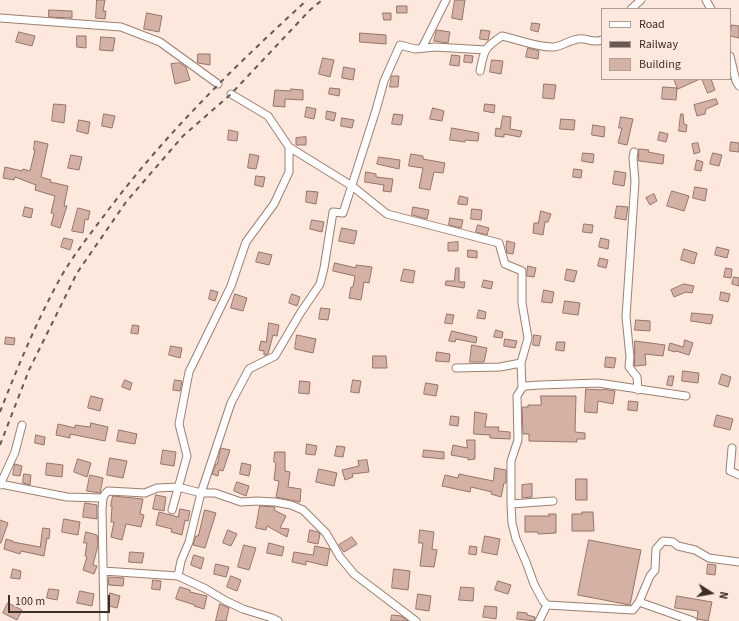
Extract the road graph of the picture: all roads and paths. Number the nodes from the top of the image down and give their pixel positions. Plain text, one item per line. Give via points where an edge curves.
1 (446, 0) edge
2 (641, 0) edge
3 (632, 8) edge
4 (0, 18) edge
5 (601, 40) edge
6 (422, 48) junction
7 (486, 50) junction
8 (731, 60) edge
9 (480, 71) dead end
10 (218, 84) dead end
11 (739, 86) edge
12 (231, 94) dead end
13 (289, 147) junction
14 (634, 152) dead end
15 (352, 186) junction
16 (521, 363) junction
17 (456, 368) dead end
18 (522, 388) junction
19 (638, 390) junction
20 (686, 396) dead end
21 (22, 425) dead end
22 (732, 448) dead end
23 (739, 475) edge
24 (0, 485) edge
25 (178, 487) junction
26 (202, 493) junction
27 (103, 498) junction
28 (553, 501) dead end
29 (511, 504) junction
30 (172, 510) dead end
31 (739, 562) edge
32 (103, 571) junction
33 (178, 576) junction
34 (639, 602) junction
35 (547, 605) junction
36 (104, 621) edge
37 (278, 621) edge
38 (416, 621) edge
39 (539, 621) edge
40 (693, 621) edge

1 - 6 street
2 - 3 street
4 - 10 street via 121,27 160,42
5 - 7 street via 596,42 579,38 554,47 530,44 502,36
6 - 7 street
6 - 15 street via 400,45 394,54
7 - 9 street
8 - 11 street
12 - 13 street via 268,116
13 - 15 street
13 - 25 street via 289,172 274,204 246,242 231,286 188,372 179,424 187,456
14 - 19 street via 635,181 626,316 629,367 637,377
15 - 16 street via 386,214 499,243 505,264 522,270 522,303 528,338
15 - 26 street via 343,213 333,212 320,284 275,356 250,369 231,403
16 - 17 street via 500,367
16 - 18 street
18 - 19 street via 598,383
18 - 29 street via 517,396 518,440 511,461
19 - 20 street
21 - 24 street via 15,452
22 - 23 street via 730,471
24 - 27 street via 68,497
25 - 26 street
25 - 27 street via 157,488 145,493 108,491
25 - 30 street
26 - 33 street
26 - 38 street via 215,493 241,502 275,502 303,510 326,534 354,574
27 - 32 street
28 - 29 street
29 - 35 street via 516,539 534,584
31 - 34 street via 709,558 695,550 663,541 656,549 655,570
32 - 33 street
32 - 36 street
33 - 37 street via 243,609
34 - 35 street via 633,610
34 - 40 street
35 - 39 street

